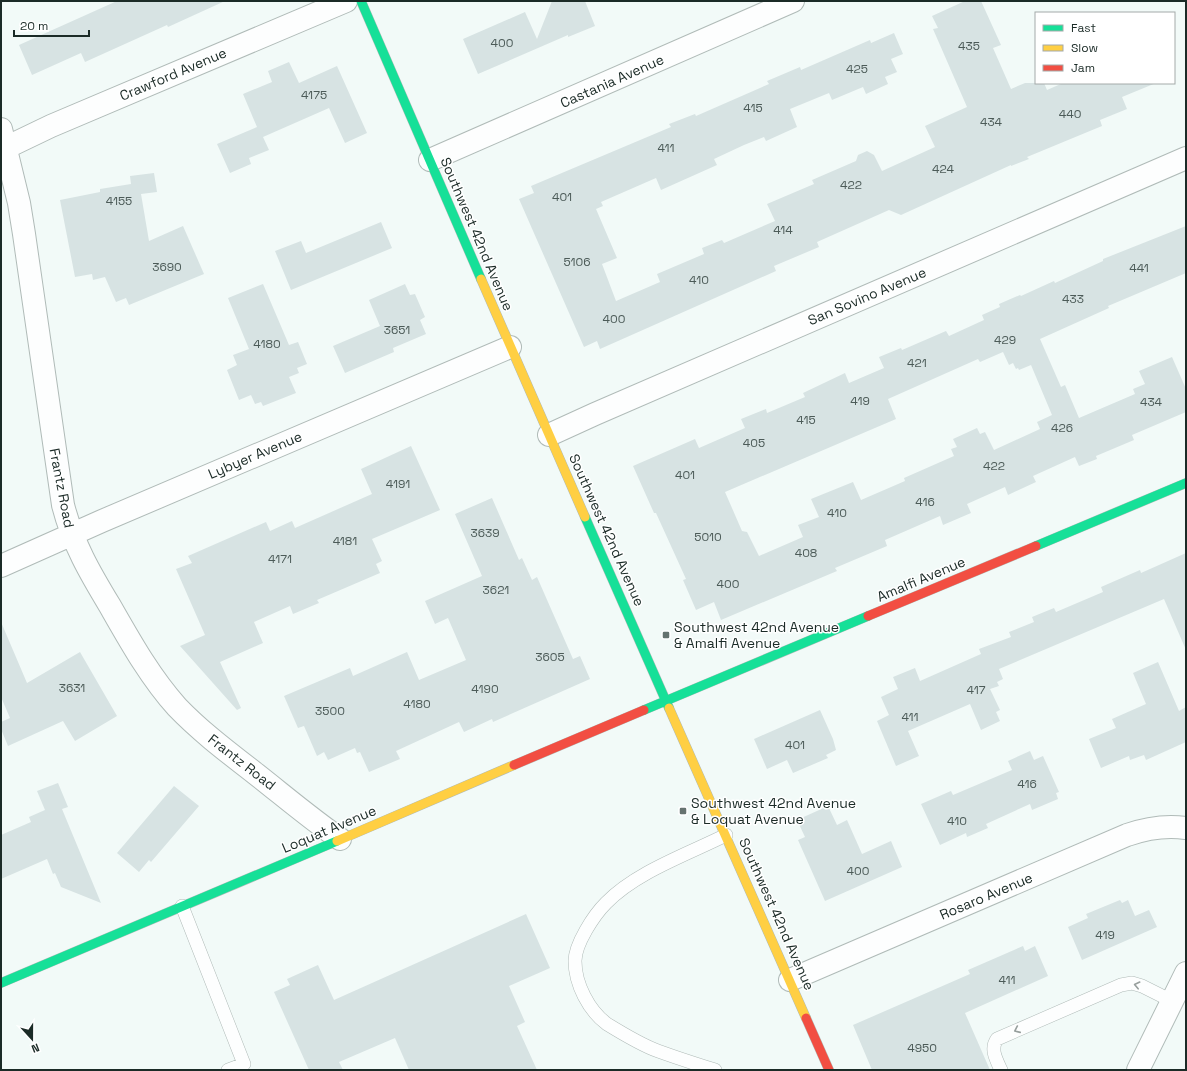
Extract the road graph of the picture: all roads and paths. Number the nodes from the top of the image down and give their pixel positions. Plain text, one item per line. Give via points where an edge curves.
1 (346, 1) edge
2 (361, 1) edge
3 (793, 1) edge
4 (3, 142) edge
5 (1186, 158) edge
6 (430, 160) junction
7 (510, 347) junction
8 (549, 435) junction
9 (1186, 483) edge
10 (72, 535) junction
11 (1, 566) edge
12 (667, 701) junction
13 (1186, 828) edge
14 (726, 835) junction
15 (340, 839) junction
16 (182, 906) junction
17 (1186, 973) edge
18 (790, 980) junction
19 (1, 982) edge
20 (1172, 1001) junction
21 (827, 1069) edge
22 (228, 1070) edge
23 (715, 1070) edge
24 (1001, 1070) edge
25 (1138, 1070) edge

1 - 4 street, Crawford Avenue via 51,126
2 - 6 street, Southwest 42nd Avenue
3 - 6 street, Castania Avenue
4 - 10 street, Frantz Road via 19,203 60,490
5 - 8 street, San Sovino Avenue
6 - 7 street, Southwest 42nd Avenue
7 - 8 street, Southwest 42nd Avenue
7 - 10 street, Lybyer Avenue
8 - 12 street, Southwest 42nd Avenue
9 - 12 street, Amalfi Avenue
10 - 11 street, Lybyer Avenue
10 - 15 street, Frantz Road via 85,564 135,649 178,708 223,748
12 - 14 street, Southwest 42nd Avenue
12 - 15 street, Loquat Avenue
13 - 18 street, Rosaro Avenue via 1158,827 1127,835
14 - 18 street, Southwest 42nd Avenue
14 - 23 lane via 650,872 606,903 590,924 579,945 575,960 581,989 588,1002 607,1023 656,1050
15 - 16 street, Loquat Avenue
16 - 19 street, Loquat Avenue
16 - 22 lane via 244,1064
17 - 20 street
18 - 21 street, Southwest 42nd Avenue
20 -> 24 lane via 1142,986 1132,983 1121,985 997,1039 994,1044 994,1055
20 - 25 street

